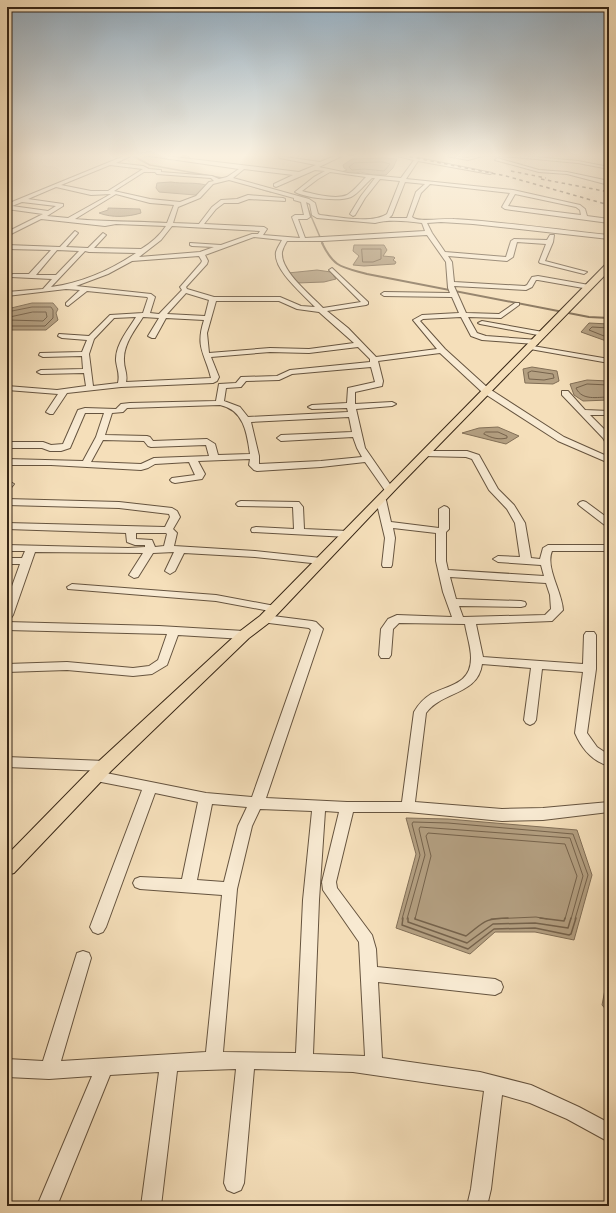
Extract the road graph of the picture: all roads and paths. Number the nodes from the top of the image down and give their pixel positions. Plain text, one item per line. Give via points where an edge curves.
1 (32, 211) edge
2 (53, 211) edge
3 (85, 211) edge
4 (174, 211) edge
5 (212, 211) edge
6 (305, 211) edge
7 (314, 211) edge
8 (355, 211) edge
9 (391, 211) edge
10 (411, 211) edge
11 (534, 211) edge
12 (583, 211) edge
13 (49, 213) junction
14 (353, 214) dead end
15 (40, 217) junction
16 (307, 217) junction
17 (319, 217) junction
18 (585, 217) junction
19 (383, 219) junction
20 (69, 220) junction
21 (412, 220) junction
22 (609, 221) edge
23 (424, 222) junction
24 (170, 224) junction
25 (201, 225) junction
26 (554, 230) junction
27 (211, 231) dead end
28 (430, 232) junction
29 (75, 233) dead end
30 (7, 234) edge
31 (103, 235) dead end
32 (259, 236) junction
33 (609, 237) edge
34 (286, 238) junction
35 (303, 239) junction
36 (550, 242) junction
37 (192, 244) dead end
38 (7, 247) edge
39 (222, 247) junction
40 (239, 248) dead end
41 (58, 249) junction
42 (87, 250) junction
43 (142, 251) junction
44 (200, 254) junction
45 (444, 254) junction
46 (131, 259) junction
47 (609, 266) edge
48 (332, 270) dead end
49 (584, 272) dead end
50 (13, 276) dead end
51 (31, 276) junction
52 (57, 277) junction
53 (65, 287) junction
54 (589, 287) junction
55 (452, 289) junction
56 (45, 290) junction
57 (84, 290) junction
58 (184, 290) junction
59 (7, 294) edge
60 (384, 294) dead end
61 (213, 299) junction
62 (68, 304) dead end
63 (518, 304) dead end
64 (321, 310) junction
65 (144, 315) junction
66 (162, 316) junction
67 (490, 317) junction
68 (207, 318) junction
69 (464, 318) junction
70 (62, 336) dead end
71 (152, 336) dead end
72 (91, 338) junction
73 (539, 338) junction
74 (360, 345) junction
75 (442, 351) junction
76 (85, 354) junction
77 (43, 355) dead end
78 (206, 355) junction
79 (374, 361) junction
80 (609, 361) edge
81 (87, 371) junction
82 (41, 372) dead end
83 (121, 385) junction
84 (7, 388) edge
85 (90, 389) junction
86 (485, 390) junction
87 (64, 392) junction
88 (565, 393) dead end
89 (220, 404) junction
90 (392, 404) dead end
91 (312, 407) dead end
92 (352, 409) junction
93 (108, 411) junction
94 (50, 412) dead end
95 (583, 412) junction
96 (609, 413) edge
97 (246, 420) junction
98 (357, 434) junction
99 (100, 437) junction
100 (281, 438) dead end
101 (608, 440) edge
102 (7, 445) edge
103 (426, 454) junction
104 (255, 456) junction
105 (599, 456) junction
106 (214, 458) junction
107 (367, 459) junction
108 (193, 460) junction
109 (609, 460) edge
110 (7, 462) edge
111 (85, 465) junction
112 (175, 480) dead end
113 (7, 482) edge
114 (7, 488) edge
115 (385, 495) junction
116 (7, 502) edge
117 (241, 504) dead end
118 (583, 504) dead end
119 (444, 509) dead end
120 (609, 524) edge
121 (388, 525) junction
122 (7, 526) edge
123 (131, 530) junction
124 (168, 530) junction
125 (256, 530) dead end
126 (441, 531) junction
127 (299, 532) junction
128 (348, 534) junction
129 (7, 548) edge
130 (31, 548) junction
131 (609, 548) edge
132 (168, 549) junction
133 (181, 549) junction
134 (150, 550) junction
135 (498, 559) dead end
136 (526, 560) junction
137 (7, 561) edge
138 (26, 561) junction
139 (321, 561) junction
140 (545, 562) junction
141 (386, 565) dead end
142 (170, 571) dead end
143 (444, 574) junction
144 (134, 575) dead end
145 (551, 580) junction
146 (72, 587) dead end
147 (452, 602) junction
148 (521, 604) dead end
149 (275, 609) junction
150 (7, 615) edge
151 (265, 619) junction
152 (464, 621) junction
153 (7, 626) edge
154 (174, 631) junction
155 (590, 635) dead end
156 (244, 636) junction
157 (385, 655) dead end
158 (477, 660) junction
159 (537, 665) junction
160 (7, 668) edge
161 (590, 669) junction
162 (530, 720) dead end
163 (609, 760) edge
164 (7, 762) edge
165 (105, 766) junction
166 (96, 776) junction
167 (150, 787) junction
168 (206, 798) junction
169 (258, 804) junction
170 (319, 806) junction
171 (347, 807) junction
172 (408, 807) junction
173 (609, 807) edge
174 (7, 867) edge
175 (140, 883) dead end
176 (188, 886) junction
177 (230, 889) junction
178 (98, 927) dead end
179 (84, 958) dead end
180 (369, 974) junction
181 (495, 987) dead end
182 (214, 1060) junction
183 (246, 1061) junction
184 (304, 1063) junction
185 (169, 1064) junction
186 (374, 1066) junction
187 (7, 1068) edge
188 (104, 1068) junction
189 (49, 1070) junction
190 (494, 1085) junction
191 (609, 1133) edge
192 (234, 1183) dead end
193 (47, 1206) edge
194 (151, 1206) edge
195 (477, 1206) edge

1 - 13 street
2 - 13 street
3 - 20 street
4 - 24 street
5 - 25 street
6 - 16 street
7 - 17 street
8 - 14 street
9 - 19 street
10 - 21 street via 408,217
11 - 18 street
12 - 18 street
13 - 15 street
15 - 20 street
15 - 30 street
16 - 17 street
16 - 35 street via 295,217
17 - 19 street via 375,221
18 - 22 street
19 - 21 street
20 - 24 street via 107,224
21 - 23 street
23 - 26 street via 441,220
23 - 28 street
24 - 25 street
24 - 43 street via 162,235
25 - 32 street via 264,229
26 - 33 street
26 - 36 street
27 - 32 street
28 - 35 street
28 - 45 street
29 - 41 street
31 - 42 street
32 - 34 street
32 - 39 street
32 - 40 street
34 - 35 street
34 - 64 street via 279,253 283,266 290,278
36 - 45 street via 516,240 507,259
36 - 49 street via 542,262
37 - 39 street
38 - 41 street
39 - 44 street
41 - 42 street
41 - 51 street
42 - 43 street
42 - 52 street
43 - 46 street
44 - 46 street
44 - 58 street via 205,261 204,264 184,285
45 - 55 street via 450,266
46 - 53 street
47 - 54 main road
48 - 64 street via 366,303
50 - 51 street
51 - 52 street
52 - 56 street
53 - 56 street
53 - 57 street
54 - 55 street via 534,278 526,288
54 - 73 main road
55 - 60 street
55 - 69 street
56 - 59 street
57 - 62 street
57 - 65 street via 149,295 152,300
58 - 61 street
58 - 66 street
61 - 64 street via 280,299 298,308
61 - 68 street
63 - 67 street via 501,316
64 - 74 street
65 - 66 street
65 - 72 street via 112,316
65 - 83 street via 122,350 120,361 125,374
66 - 68 street
66 - 71 street
67 - 69 street
67 - 73 street
68 - 78 street via 203,335
69 - 73 street
69 - 73 street via 474,334 480,337
69 - 75 street via 422,317 416,320
70 - 72 street
72 - 76 street
73 - 80 street
73 - 86 main road
74 - 78 street via 309,351 270,350
74 - 79 street
75 - 79 street
75 - 86 street
76 - 77 street
76 - 81 street
78 - 83 street via 215,377 213,380
79 - 89 street via 290,372 279,378 244,379 238,385 222,386
79 - 92 street via 379,384 351,390
81 - 82 street
81 - 85 street
83 - 85 street
84 - 87 street
85 - 87 street
86 - 103 main road
86 - 105 street via 561,440
87 - 94 street
88 - 95 street
89 - 93 street via 125,405 119,411
89 - 97 street via 228,404 237,409
90 - 92 street
91 - 92 street
92 - 97 street
92 - 98 street
93 - 99 street
93 - 102 street via 82,411 64,448 50,448 43,444
95 - 96 street
95 - 101 street
97 - 104 street
98 - 100 street
98 - 107 street
99 - 106 street via 147,439 152,444 210,443
99 - 111 street
101 - 105 street via 607,449
103 - 115 main road
103 - 136 street via 467,454 476,457 494,490 511,507 520,523
104 - 106 street
104 - 107 street via 254,465 257,468
105 - 109 street
106 - 108 street
107 - 115 street
108 - 111 street via 151,462 141,467
108 - 112 street via 199,477
110 - 111 street
113 - 114 street
115 - 121 street
115 - 128 main road
116 - 124 street via 119,505 172,511 175,517
117 - 127 street via 296,504
118 - 120 street
119 - 126 street via 444,528
121 - 126 street
121 - 141 street via 391,543
122 - 123 street
123 - 124 street
123 - 134 street via 131,540 148,542
124 - 132 street via 172,533
125 - 127 street
126 - 143 street via 441,561
127 - 128 street
128 - 139 main road
129 - 130 street
130 - 134 street
130 - 138 street
131 - 140 street via 548,548
132 - 133 street
132 - 134 street
133 - 139 street
133 - 142 street
134 - 144 street
135 - 136 street
136 - 140 street
137 - 138 street
138 - 150 street
139 - 149 main road
140 - 145 street
143 - 145 street
143 - 147 street
145 - 152 street via 558,603 557,610 548,618
146 - 149 street via 216,598
147 - 148 street
147 - 152 street
149 - 151 main road
151 - 156 main road
151 - 169 street via 312,625 317,629
152 - 157 street via 392,620 386,629
152 - 158 street
153 - 154 street
154 - 156 street
154 - 160 street via 162,662 152,670 133,672 67,666
155 - 161 street
156 - 165 main road
158 - 159 street
158 - 172 street via 473,677 466,683 424,703 420,712
159 - 161 street
159 - 162 street
161 - 163 street via 581,733 583,740 596,754
164 - 165 street
165 - 166 main road
166 - 167 street
166 - 174 main road
167 - 168 street
167 - 178 street
168 - 169 street
168 - 176 street
169 - 170 street
169 - 177 street via 248,816
170 - 171 street
170 - 184 street via 311,900
171 - 172 street
171 - 180 street via 329,882 330,890 366,940
172 - 173 street via 502,815
175 - 176 street
176 - 177 street
177 - 182 street
179 - 189 street
180 - 181 street
180 - 186 street
182 - 183 street
182 - 185 street
183 - 184 street
183 - 192 street
184 - 186 street via 353,1063
185 - 188 street
185 - 194 street
186 - 190 street
187 - 189 street
188 - 189 street
188 - 193 street
190 - 191 street via 530,1094
190 - 195 street

